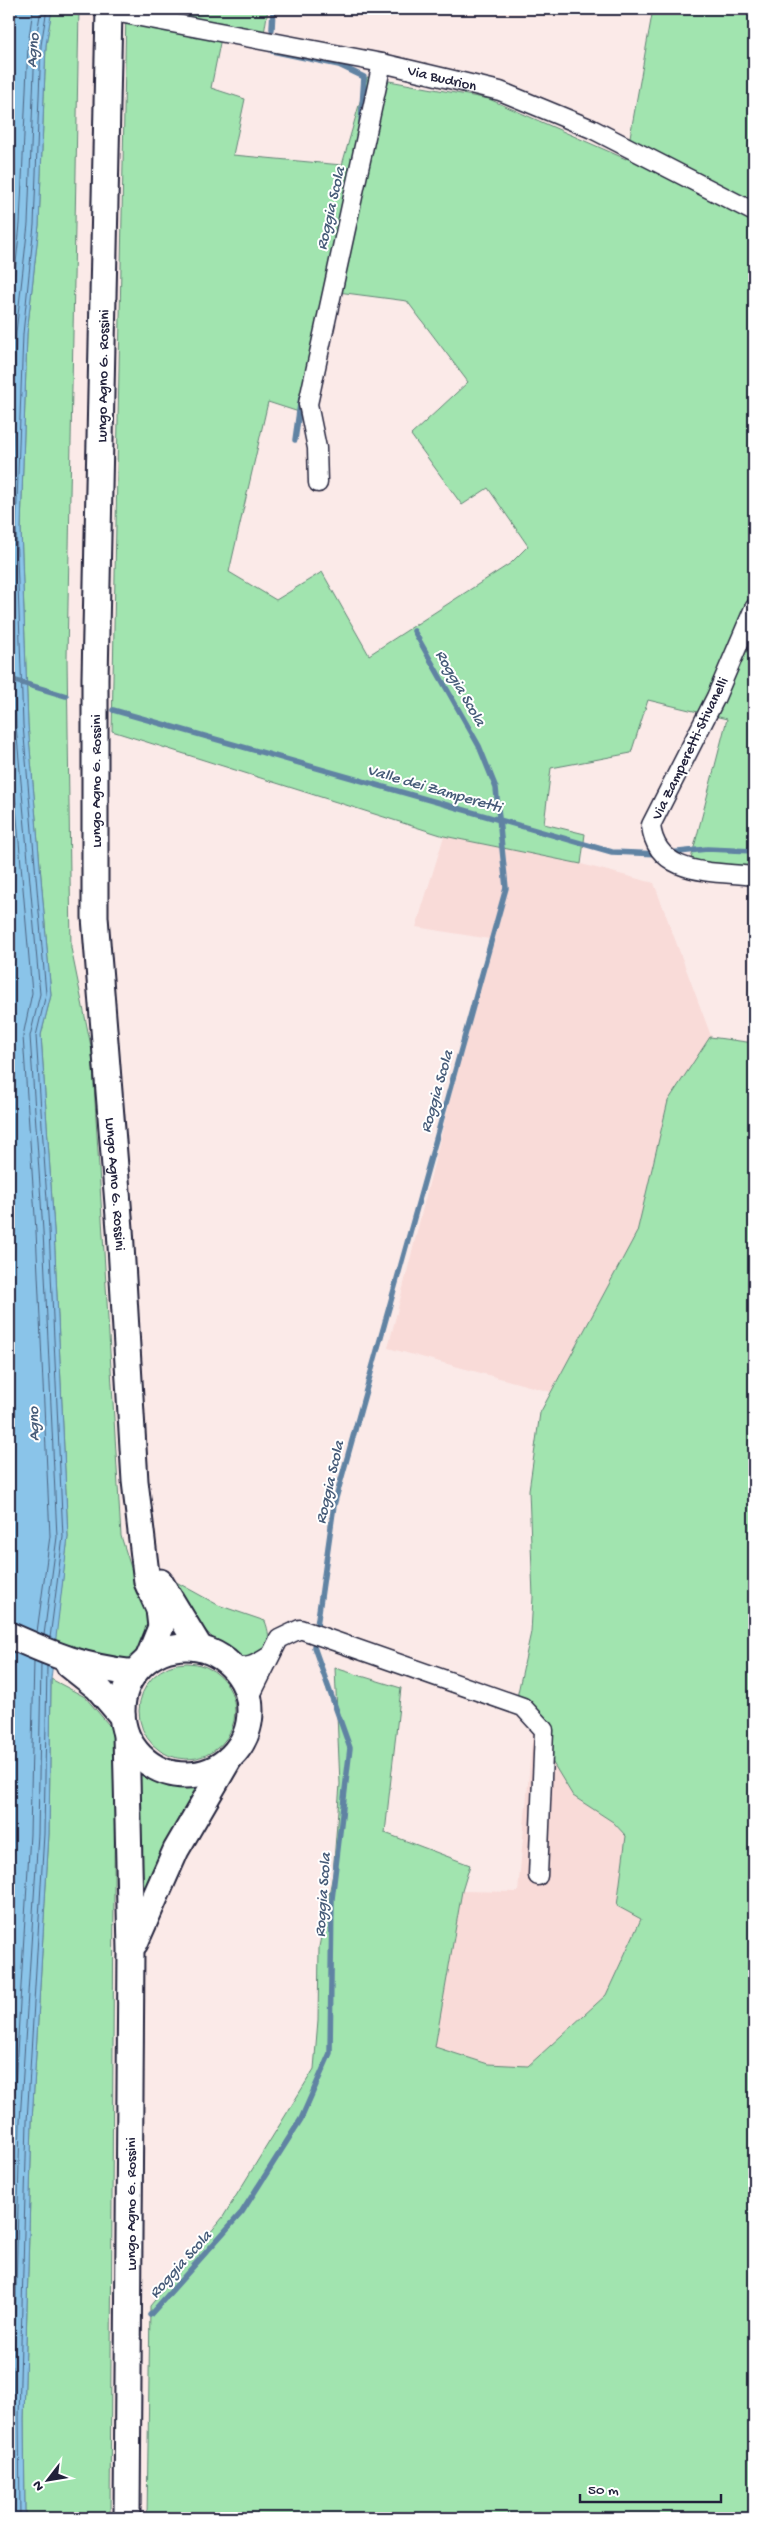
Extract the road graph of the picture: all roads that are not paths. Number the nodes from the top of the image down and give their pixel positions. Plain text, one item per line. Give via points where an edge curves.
1 (109, 10) edge
2 (382, 63) junction
3 (754, 212) edge
4 (318, 483) dead end
5 (754, 608) edge
6 (754, 876) edge
7 (144, 1551) junction
8 (9, 1635) edge
9 (200, 1648) junction
10 (269, 1656) junction
11 (230, 1665) junction
12 (141, 1666) junction
13 (98, 1678) junction
14 (249, 1699) junction
15 (124, 1726) junction
16 (229, 1759) junction
17 (538, 1876) dead end
18 (132, 1950) junction
19 (127, 2518) edge

1 - 2 street, Via Budrion
1 - 7 main road, Lungo Agno G. Rossini via 95,678 95,917 120,1229 135,1481
2 - 3 street, Via Budrion via 500,91 592,129
2 - 4 street via 308,404 317,448
5 - 6 street, Via Zamperetti-Stivanelli via 716,697 651,825 652,837 661,854 678,867
7 - 9 main road, Lungo Agno G. Rossini via 171,1603
7 - 12 main road, Lungo Agno G. Rossini via 147,1582 158,1608 161,1627
8 - 13 main road
9 - 11 main road, Lungo Agno G. Rossini via 216,1654
9 - 12 main road, Lungo Agno G. Rossini via 164,1651
10 - 11 street via 253,1666 240,1668
10 - 14 street
10 - 17 street via 279,1639 300,1629 523,1708 544,1730
11 - 14 main road, Lungo Agno G. Rossini via 241,1678
12 - 13 main road
12 - 15 main road, Lungo Agno G. Rossini via 123,1701
13 - 15 main road
14 - 16 main road, Lungo Agno G. Rossini via 250,1721 243,1742
15 - 16 main road, Lungo Agno G. Rossini via 136,1751 170,1773 191,1775 204,1772
15 - 18 main road, Lungo Agno G. Rossini
16 - 18 main road, Lungo Agno G. Rossini via 176,1850
18 - 19 main road, Lungo Agno G. Rossini

